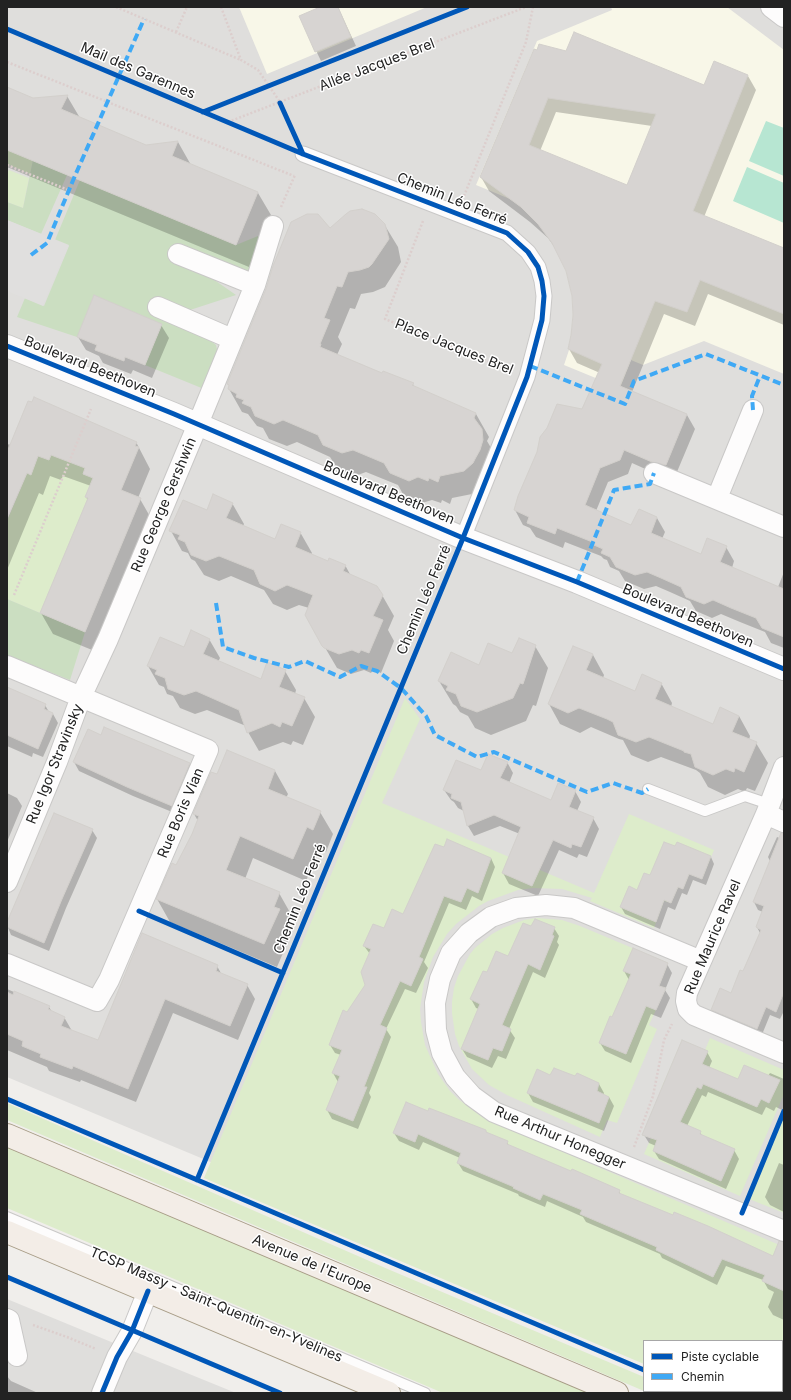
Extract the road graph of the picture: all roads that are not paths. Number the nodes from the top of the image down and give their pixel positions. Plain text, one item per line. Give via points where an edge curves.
1 (772, 7) edge
2 (784, 17) edge
3 (303, 154) road end
4 (273, 226) road end
5 (178, 254) dead end
6 (254, 285) junction
7 (158, 307) dead end
8 (232, 339) junction
9 (7, 346) edge
10 (753, 410) dead end
11 (198, 424) junction
12 (654, 473) dead end
13 (717, 498) junction
14 (784, 527) edge
15 (463, 538) junction
16 (7, 666) edge
17 (784, 670) edge
18 (81, 698) junction
19 (784, 767) edge
20 (648, 789) dead end
21 (767, 809) junction
22 (784, 822) edge
23 (7, 882) edge
24 (701, 961) junction
25 (7, 964) edge
26 (784, 1053) edge
27 (7, 1135) edge
28 (7, 1217) edge
29 (784, 1231) edge
30 (7, 1232) edge
31 (148, 1291) junction
32 (7, 1319) edge
33 (16, 1356) dead end
34 (102, 1393) edge
35 (389, 1393) edge
36 (425, 1393) edge
37 (617, 1393) edge

1 - 2 street
3 - 15 street, Chemin Léo Ferré via 507,233 528,252 538,267 544,296 542,320 527,377
4 - 6 street, Rue George Gershwin
5 - 6 street
6 - 8 street, Rue George Gershwin
7 - 8 street
8 - 11 street, Rue George Gershwin
9 - 11 street, Boulevard Beethoven
10 - 13 street
11 - 15 street, Boulevard Beethoven
11 - 18 street, Rue George Gershwin
12 - 13 street
13 - 14 street
15 - 17 street, Boulevard Beethoven via 577,582
16 - 18 street, Rue Igor Stravinsky
18 - 23 street, Rue Igor Stravinsky
18 - 25 street, Rue Boris Vian via 208,750 109,980 97,1001
19 - 21 street, Rue Maurice Ravel
20 - 21 lane via 705,811 745,796
21 - 22 street
21 - 24 street, Rue Maurice Ravel
24 - 26 street, Rue Maurice Ravel via 688,993 688,1009 694,1015
24 - 29 street, Rue Arthur Honegger via 574,908 546,905 516,908 491,917 469,933 451,953 440,979 435,1003 436,1030 442,1054 455,1077 472,1096 494,1112
27 - 37 main road, Avenue de l'Europe
28 - 36 lane, TCSP Massy - Saint-Quentin-en-Yvelines
30 - 31 main road
31 - 34 street
31 - 35 main road
32 - 33 street

